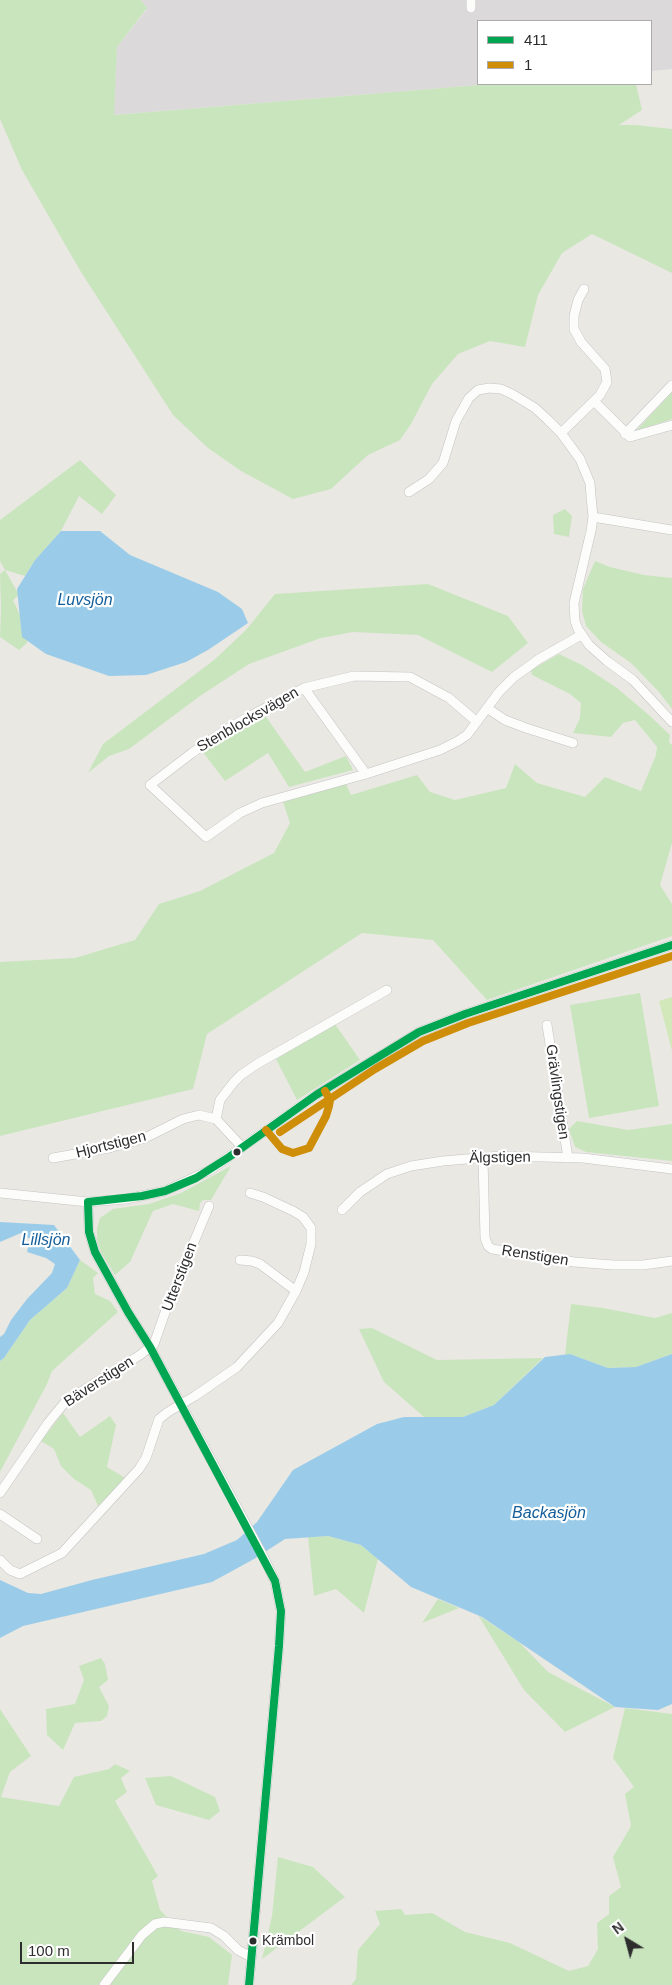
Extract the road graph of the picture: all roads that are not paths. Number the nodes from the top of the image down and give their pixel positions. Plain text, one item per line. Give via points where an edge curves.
1 (584, 289) dead end
2 (672, 386) edge
3 (594, 402) junction
4 (672, 425) edge
5 (561, 433) junction
6 (625, 434) junction
7 (409, 492) dead end
8 (593, 517) junction
9 (672, 530) edge
10 (581, 635) junction
11 (304, 688) junction
12 (487, 708) junction
13 (477, 722) junction
14 (672, 722) edge
15 (573, 743) dead end
16 (366, 774) junction
17 (672, 945) edge
18 (387, 990) dead end
19 (547, 1025) dead end
20 (216, 1119) junction
21 (242, 1147) junction
22 (483, 1157) junction
23 (53, 1158) dead end
24 (568, 1158) junction
25 (672, 1169) edge
26 (0, 1193) edge
27 (250, 1193) dead end
28 (88, 1202) junction
29 (209, 1206) dead end
30 (342, 1210) dead end
31 (240, 1260) dead end
32 (672, 1261) edge
33 (296, 1291) junction
34 (150, 1347) junction
35 (180, 1404) junction
36 (0, 1493) edge
37 (0, 1514) edge
38 (37, 1539) dead end
39 (0, 1560) edge
40 (252, 1957) junction
41 (104, 1985) edge
42 (249, 1985) edge

1 - 3 street via 574,316 574,329 607,374 605,389
2 - 6 street
3 - 5 street
3 - 6 street
4 - 6 street via 633,437
5 - 7 street via 535,408 512,394 501,389 478,390 462,407 443,463 429,479
5 - 8 street via 590,483
8 - 9 street
8 - 10 street via 574,603
10 - 12 street, Stenblocksvägen via 514,677
10 - 14 street via 596,652 633,680
11 - 13 street, Stenblocksvägen via 354,676 410,676 449,698
11 - 16 street
11 - 16 street, Stenblocksvägen via 222,732 150,785 206,837 262,802
12 - 13 street, Stenblocksvägen
12 - 15 street via 505,720
13 - 16 street, Stenblocksvägen via 467,735 451,745
17 - 21 street via 418,1032 324,1090
18 - 20 street via 241,1075 220,1100
19 - 24 street, Grävlingstigen
20 - 21 street
20 - 23 street, Hjortstigen via 192,1116 145,1138
21 - 28 street via 210,1170 165,1191
22 - 24 street, Älgstigen
22 - 30 street, Älgstigen via 398,1169 376,1180
22 - 32 street, Renstigen via 485,1238 492,1249 604,1264 643,1265
24 - 25 street, Älgstigen
26 - 28 street
27 - 33 street via 293,1211 303,1217 311,1228 311,1244
28 - 34 street via 89,1232 95,1252
29 - 34 street, Utterstigen via 156,1340
31 - 33 street via 260,1264
33 - 35 street via 278,1322 237,1367
34 - 35 street
34 - 36 street, Bäverstigen via 66,1401
35 - 39 street via 159,1419 139,1469 62,1553 20,1574
35 - 40 street via 262,1554 275,1581 281,1611
37 - 38 street
40 - 41 street via 211,1928 164,1922 155,1924 142,1935
40 - 42 street

